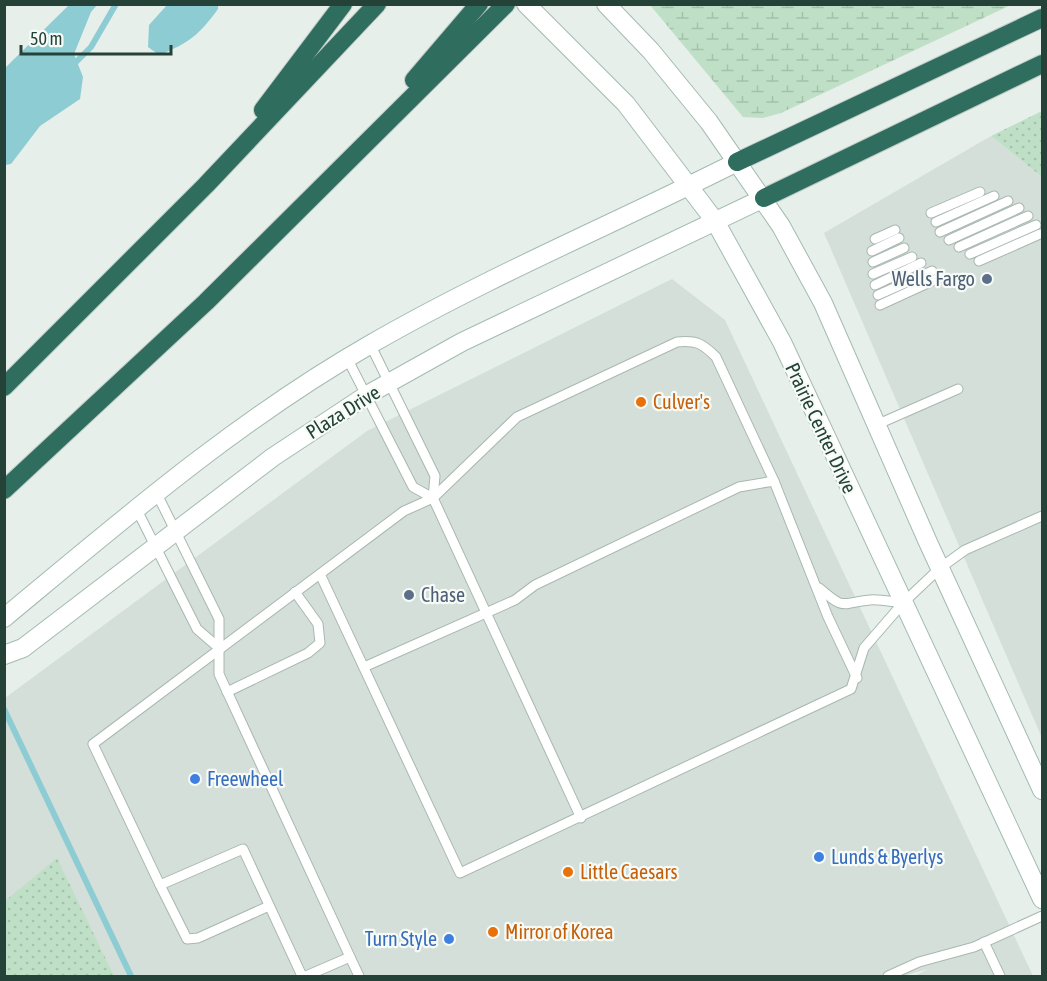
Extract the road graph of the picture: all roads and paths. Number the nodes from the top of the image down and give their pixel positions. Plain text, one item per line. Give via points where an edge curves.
1 (343, 4) edge
2 (377, 4) edge
3 (479, 4) edge
4 (506, 4) edge
5 (526, 4) edge
6 (606, 4) edge
7 (1042, 18) edge
8 (1042, 64) edge
9 (737, 162) junction
10 (324, 183) junction
11 (206, 185) junction
12 (689, 186) junction
13 (980, 192) dead end
14 (994, 196) dead end
15 (764, 198) junction
16 (1008, 201) dead end
17 (1019, 208) dead end
18 (1028, 216) dead end
19 (715, 221) junction
20 (940, 232) dead end
21 (875, 239) dead end
22 (949, 240) dead end
23 (959, 247) dead end
24 (904, 248) dead end
25 (872, 251) dead end
26 (970, 254) dead end
27 (912, 257) dead end
28 (979, 261) dead end
29 (873, 262) dead end
30 (921, 263) dead end
31 (932, 271) dead end
32 (873, 274) dead end
33 (941, 277) dead end
34 (875, 285) dead end
35 (370, 344) junction
36 (347, 358) junction
37 (389, 383) junction
38 (4, 387) edge
39 (958, 389) dead end
40 (367, 395) junction
41 (876, 425) junction
42 (774, 481) junction
43 (4, 490) edge
44 (156, 492) junction
45 (433, 498) junction
46 (136, 508) junction
47 (1042, 516) edge
48 (175, 529) junction
49 (155, 544) junction
50 (940, 568) junction
51 (320, 574) junction
52 (819, 588) junction
53 (295, 592) junction
54 (903, 603) junction
55 (486, 612) junction
56 (4, 618) edge
57 (219, 648) junction
58 (4, 655) edge
59 (364, 667) junction
60 (857, 678) junction
61 (227, 692) junction
62 (1042, 790) edge
63 (581, 818) junction
64 (160, 885) junction
65 (1042, 899) edge
66 (269, 906) junction
67 (1042, 916) edge
68 (984, 942) junction
69 (350, 957) junction
70 (304, 976) edge
71 (359, 976) edge
72 (888, 976) edge
73 (999, 976) edge

1 - 11 highway
2 - 11 highway
3 - 10 highway
4 - 10 highway
5 - 12 main road, Prairie Center Drive via 626,104
6 - 9 main road via 651,51
7 - 9 highway
8 - 15 highway
9 - 12 main road
9 - 15 main road
10 - 43 highway via 198,310
11 - 38 highway
12 - 19 main road, Prairie Center Drive
12 - 35 main road via 466,293
13 - 14 lane via 933,218
15 - 19 main road, Plaza Drive
15 - 41 main road via 823,303
16 - 20 lane
17 - 22 lane
18 - 23 lane
19 - 37 main road, Plaza Drive via 462,342
19 - 54 main road, Prairie Center Drive via 782,342
21 - 25 lane via 897,234
24 - 29 lane
26 - 28 lane via 1038,230
27 - 32 lane
30 - 34 lane
31 - 33 lane via 879,300
35 - 36 main road
35 - 37 lane
36 - 40 lane
36 - 44 main road via 251,420
37 - 40 main road, Plaza Drive
37 - 45 lane via 435,476
39 - 41 lane
40 - 45 lane via 414,487
40 - 48 main road, Plaza Drive
41 - 50 main road
42 - 45 lane via 716,357 696,340 677,342 517,417
42 - 52 lane
42 - 55 lane via 739,487
44 - 46 main road
44 - 48 lane
45 - 51 lane via 404,512
45 - 55 lane
46 - 49 lane
46 - 56 main road
47 - 50 lane via 965,550
48 - 49 main road, Plaza Drive
48 - 57 lane via 219,619
49 - 57 lane via 197,629
49 - 58 main road, Plaza Drive via 23,648
50 - 54 lane
50 - 62 main road
51 - 53 lane
51 - 59 lane
52 - 54 lane via 836,603
52 - 60 lane
53 - 57 lane
53 - 61 lane via 318,624 320,643 308,653
54 - 60 lane via 864,648
54 - 65 main road, Prairie Center Drive
55 - 59 lane
55 - 63 lane
57 - 61 lane via 219,674
57 - 64 lane via 93,744
59 - 63 lane via 460,873
60 - 63 lane via 851,689
61 - 69 lane
64 - 66 lane via 187,939 198,939
64 - 66 lane via 243,849
66 - 70 lane
67 - 68 lane
68 - 72 lane
68 - 73 lane
69 - 70 lane
69 - 71 lane

